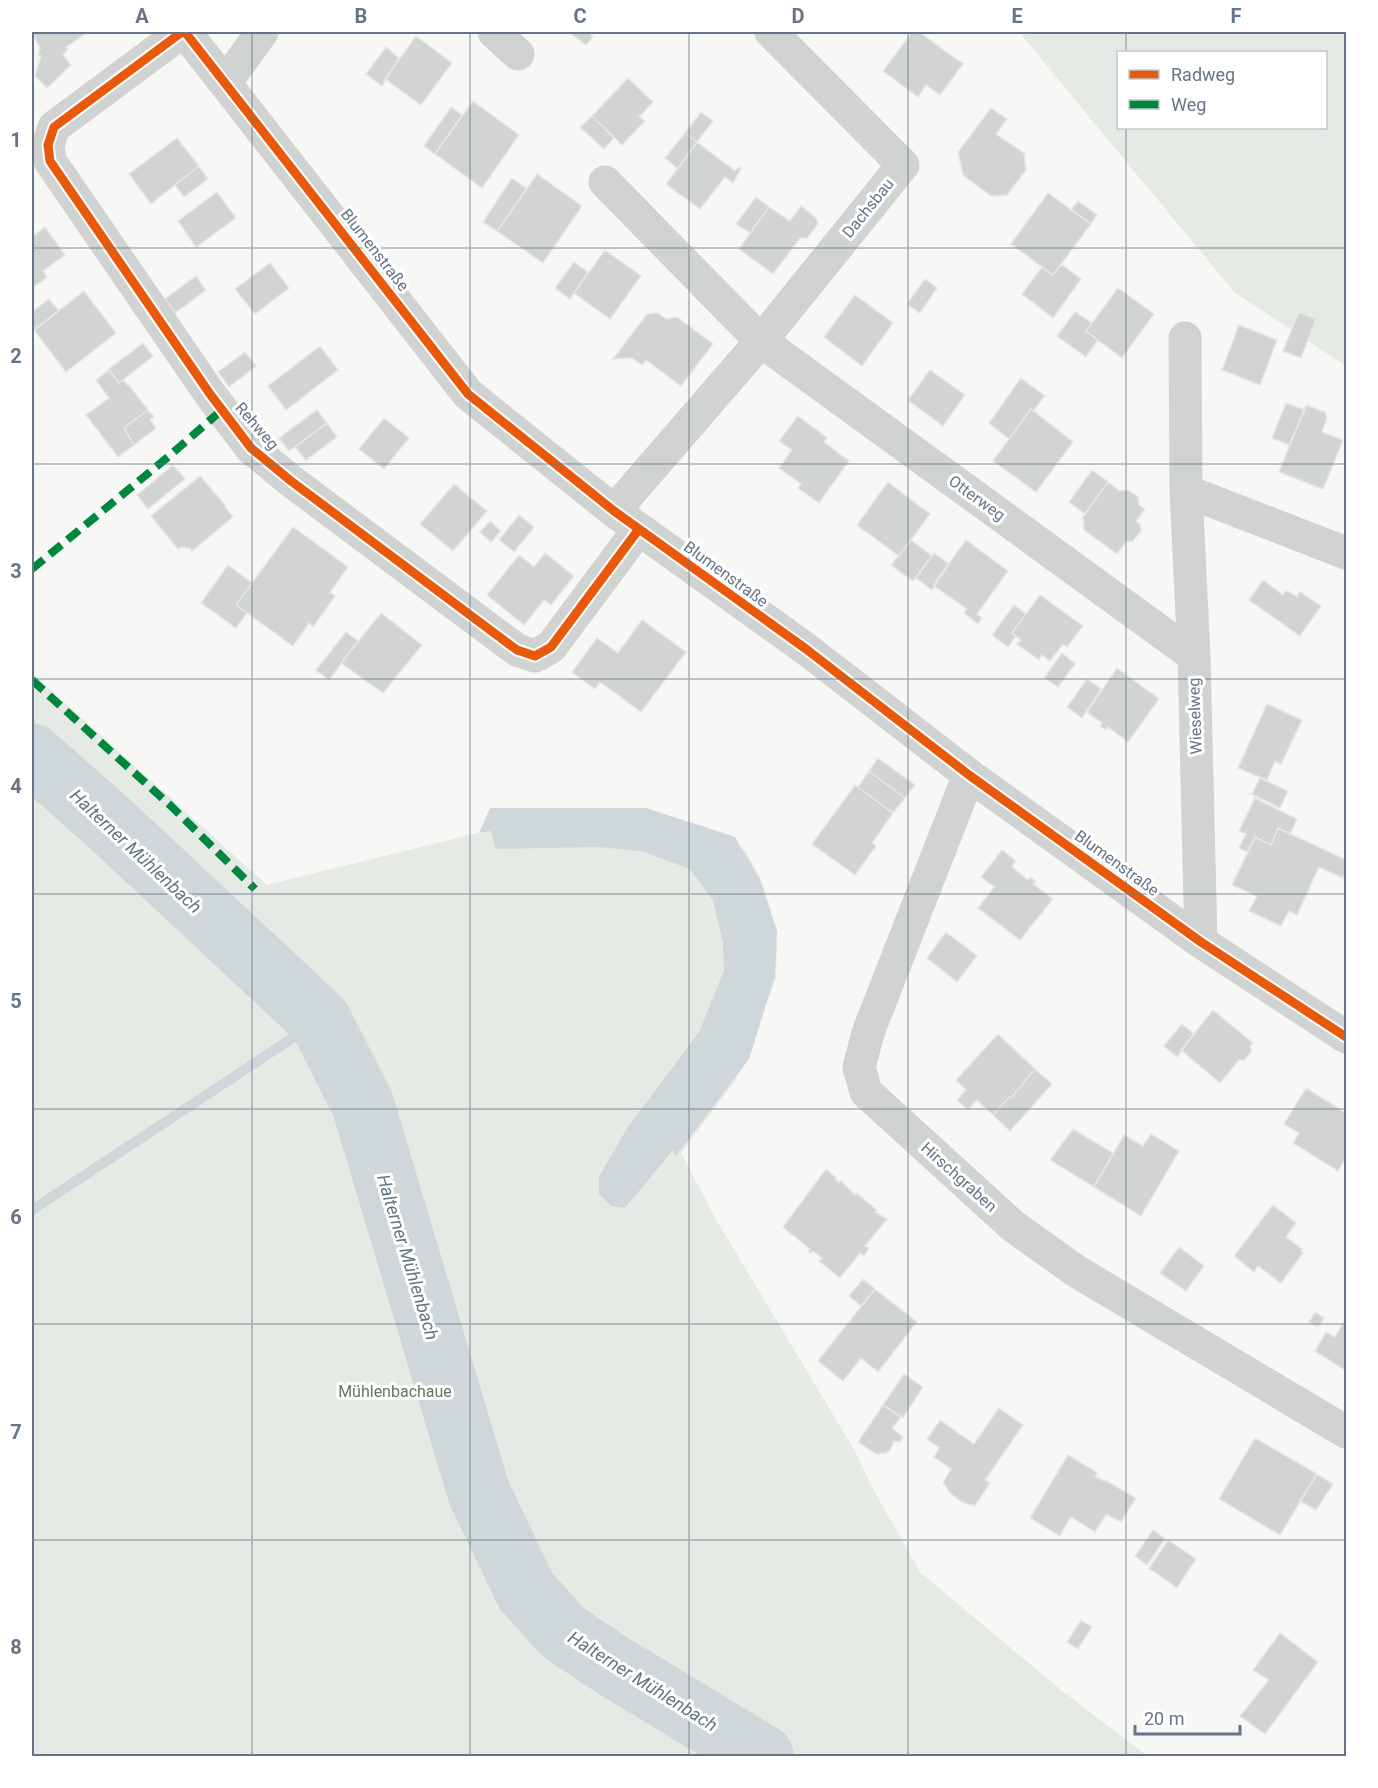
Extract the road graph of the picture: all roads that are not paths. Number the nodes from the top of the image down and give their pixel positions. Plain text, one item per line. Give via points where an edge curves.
1 (184, 32) edge
2 (262, 32) edge
3 (494, 32) edge
4 (771, 32) edge
5 (518, 54) dead end
6 (226, 82) junction
7 (605, 182) dead end
8 (1185, 338) dead end
9 (761, 341) junction
10 (1186, 491) junction
11 (627, 520) junction
12 (1347, 553) edge
13 (1194, 656) junction
14 (969, 775) junction
15 (1201, 942) junction
16 (1347, 1037) edge
17 (1347, 1432) edge

1 - 6 street, Blumenstraße
1 - 11 street, Rehweg via 54,127 48,145 50,161 251,448 517,650 535,656 551,647
2 - 6 street
3 - 5 street
4 - 9 street, Dachsbau via 903,165
6 - 11 street, Blumenstraße via 468,394
7 - 9 street
8 - 10 street, Wieselweg
9 - 11 street, Dachsbau
9 - 13 street, Otterweg
10 - 12 street
10 - 13 street, Wieselweg
11 - 14 street, Blumenstraße
13 - 15 street, Wieselweg
14 - 15 street, Blumenstraße
14 - 17 street, Hirschgraben via 869,1030 859,1067 866,1092 1013,1226 1076,1271
15 - 16 street, Blumenstraße

